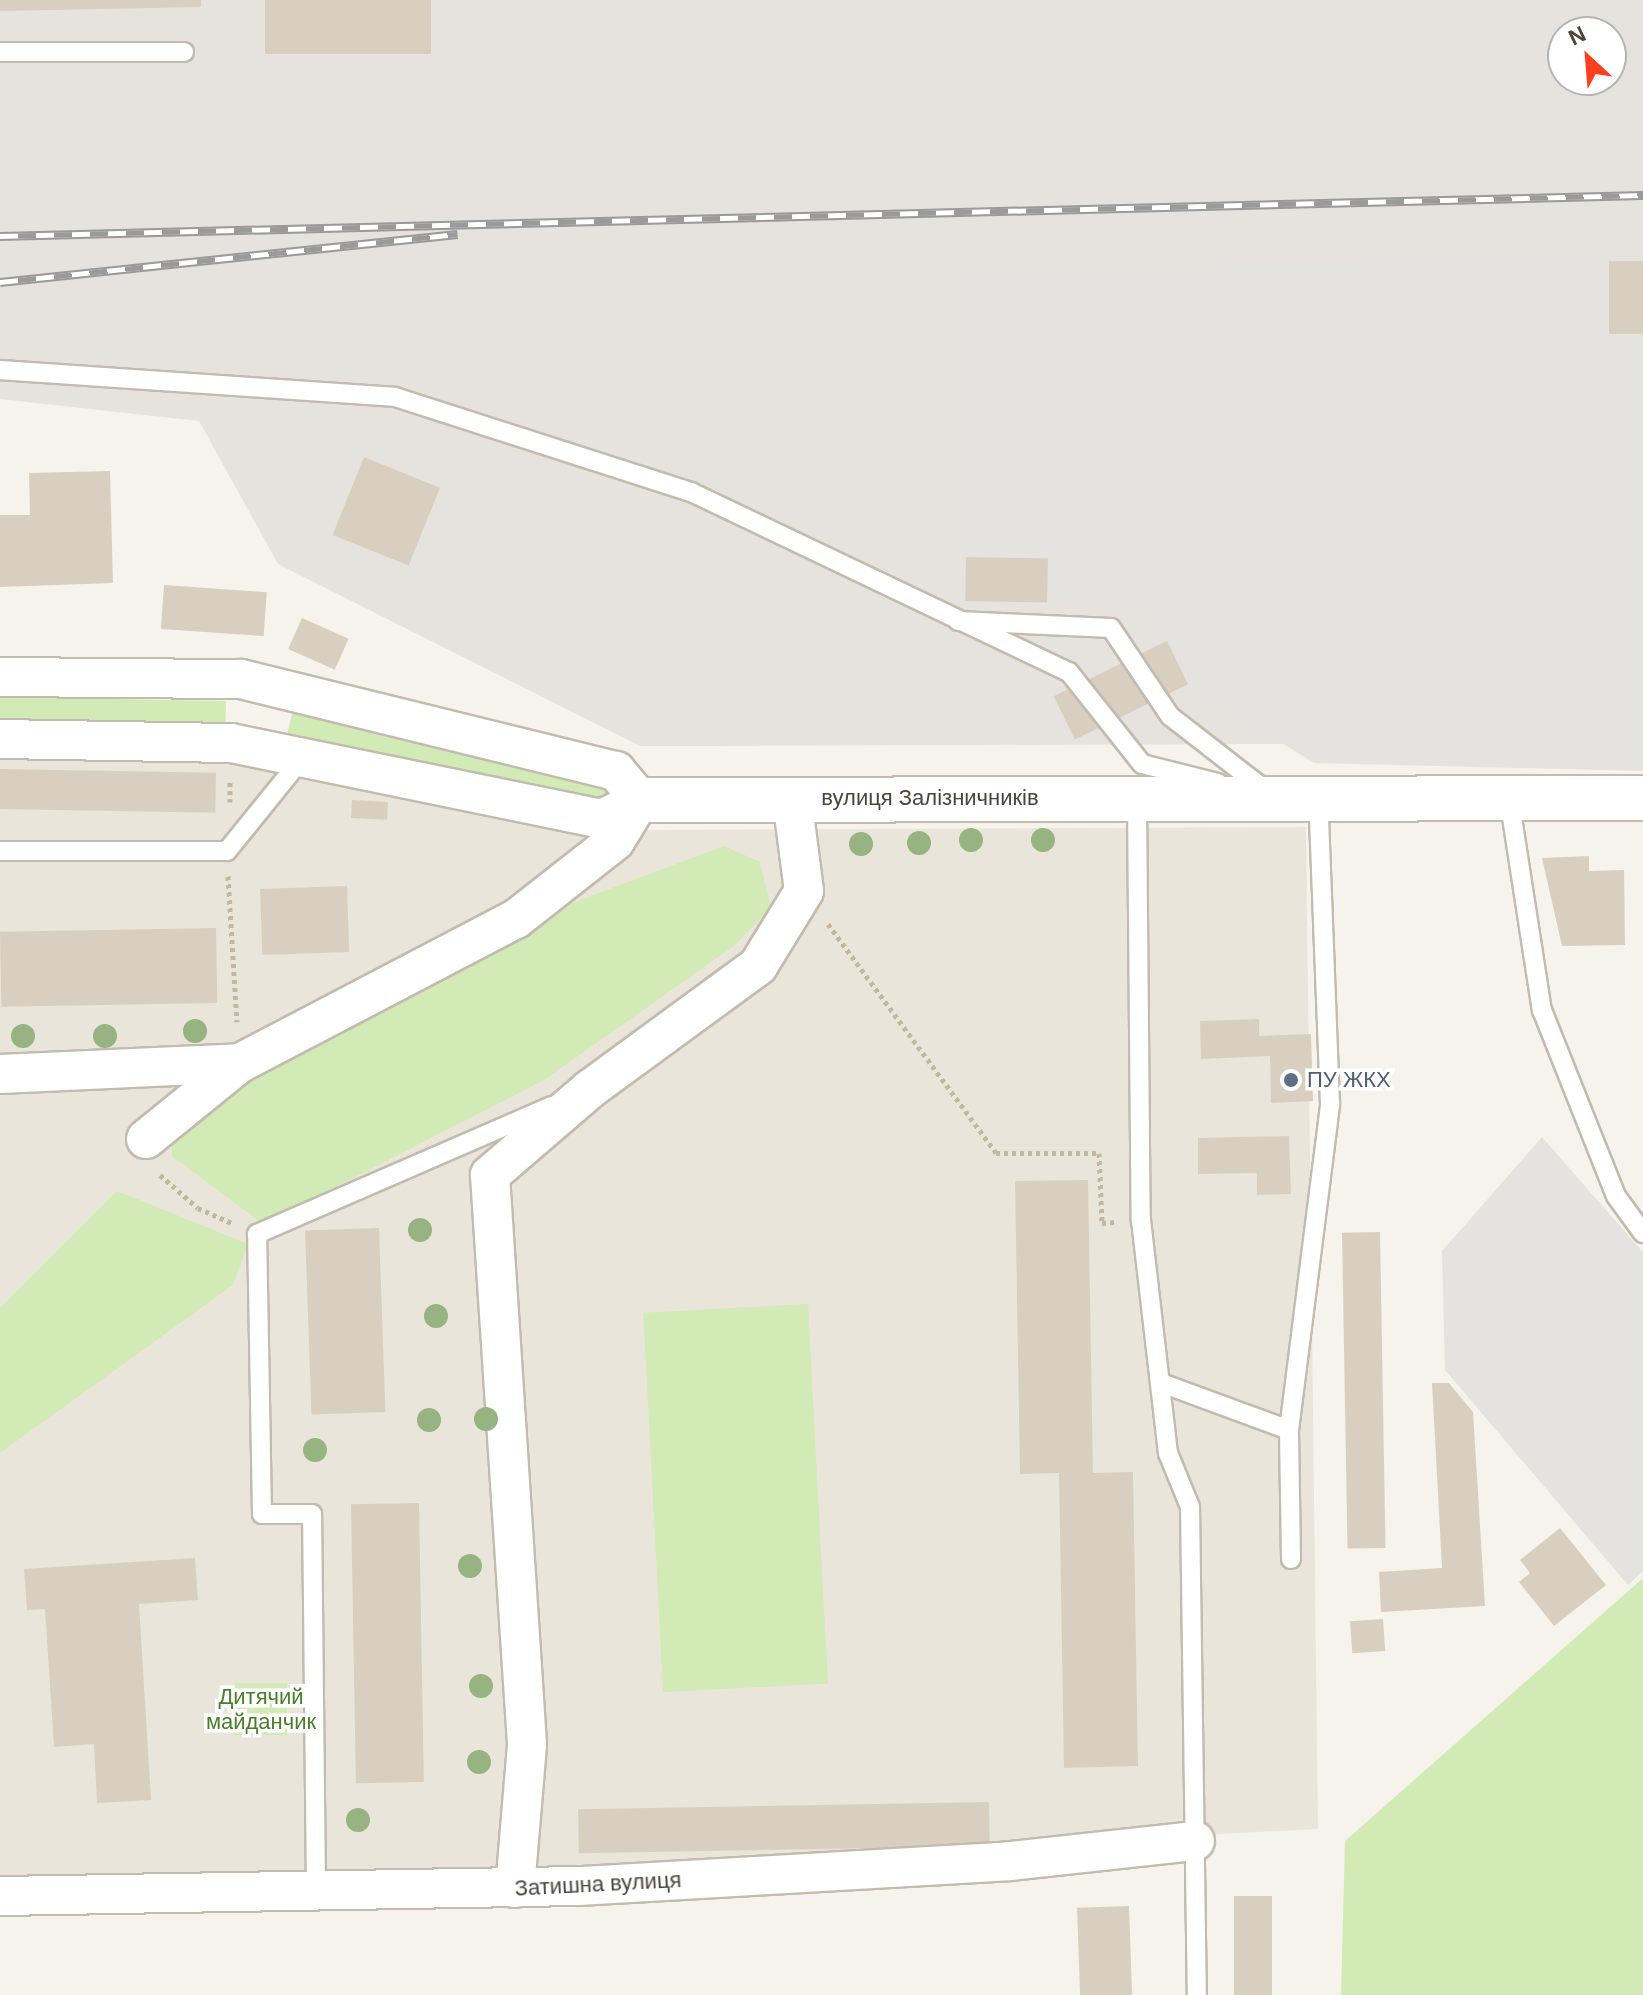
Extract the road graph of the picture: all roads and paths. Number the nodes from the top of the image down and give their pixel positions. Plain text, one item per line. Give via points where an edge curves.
1 (0, 52) edge
2 (184, 52) dead end
3 (0, 370) edge
4 (958, 621) junction
5 (0, 677) edge
6 (0, 739) edge
7 (304, 756) junction
8 (1137, 797) junction
9 (1274, 797) junction
10 (1318, 797) junction
11 (792, 798) junction
12 (1509, 798) junction
13 (1643, 798) edge
14 (640, 800) junction
15 (0, 851) edge
16 (227, 851) junction
17 (804, 891) junction
18 (240, 1063) junction
19 (0, 1074) edge
20 (590, 1089) junction
21 (146, 1139) joint
22 (1141, 1220) junction
23 (1643, 1233) edge
24 (257, 1234) junction
25 (1164, 1384) junction
26 (1289, 1430) junction
27 (1291, 1559) dead end
28 (1195, 1841) junction
29 (515, 1888) junction
30 (316, 1889) junction
31 (0, 1896) edge
32 (1197, 1995) edge

1 - 2 lane
3 - 4 lane via 395,397 691,492
4 - 9 lane via 1069,672 1142,764
4 - 9 lane via 1111,628 1170,716
5 - 14 street via 241,679 616,771
6 - 7 street via 231,743
7 - 14 street via 602,819
7 - 16 lane
8 - 9 street, вулиця Залізничників
8 - 11 street, вулиця Залізничників
8 - 22 lane
9 - 10 street, вулиця Залізничників
10 - 12 street, вулиця Залізничників
10 - 26 lane via 1330,1104
11 - 14 street, вулиця Залізничників
11 - 17 street
12 - 13 street, вулиця Залізничників
12 - 23 lane via 1542,1010 1616,1196
14 - 18 street via 615,841 516,919
15 - 16 lane
16 - 18 path
17 - 20 street via 758,966
17 - 22 path via 996,1153 1099,1153 1102,1223
18 - 19 street
18 - 21 street
20 - 24 lane
20 - 29 street via 490,1175 527,1744
21 - 24 path via 148,1165 198,1208
22 - 25 lane
24 - 30 lane via 262,1514 312,1514
25 - 26 lane
25 - 28 lane via 1168,1453 1190,1507
26 - 27 lane
28 - 29 street, Затишна вулиця via 1010,1861
28 - 32 lane
29 - 30 street, Затишна вулиця
30 - 31 street, Затишна вулиця

